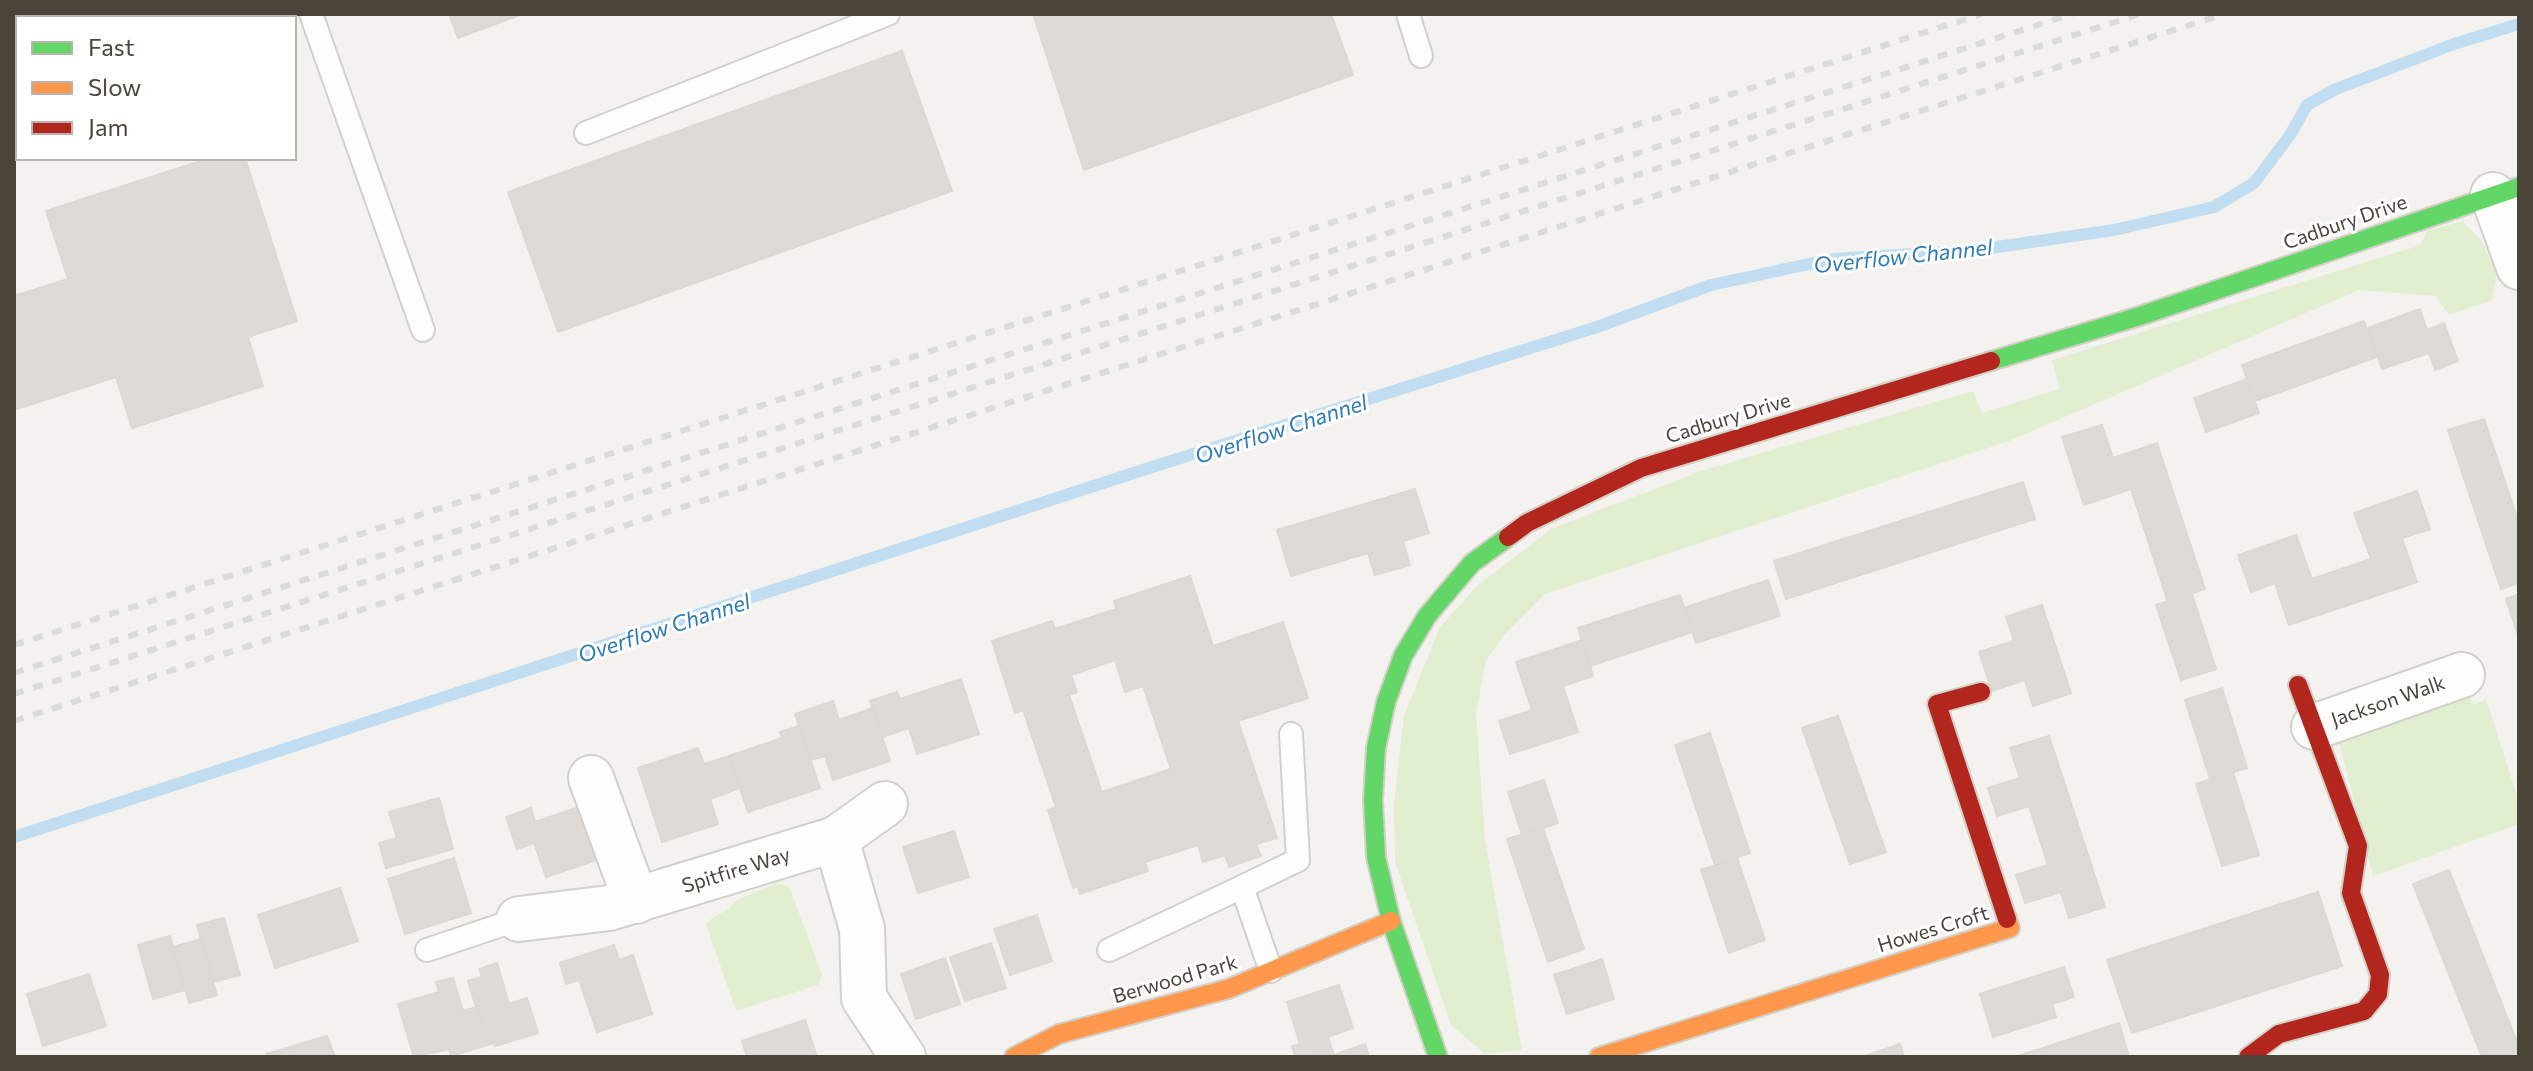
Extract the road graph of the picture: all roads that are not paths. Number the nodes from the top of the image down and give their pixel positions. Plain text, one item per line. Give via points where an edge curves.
1 (311, 14) edge
2 (888, 14) edge
3 (1408, 14) edge
4 (1421, 56) dead end
5 (586, 133) dead end
6 (2506, 191) edge
7 (2519, 267) edge
8 (423, 330) dead end
9 (2462, 675) dead end
10 (2298, 685) dead end
11 (1981, 692) dead end
12 (2314, 727) junction
13 (1291, 734) dead end
14 (591, 778) dead end
15 (885, 804) dead end
16 (836, 839) junction
17 (1242, 887) junction
18 (636, 901) junction
19 (519, 919) joint
20 (1391, 921) junction
21 (427, 950) dead end
22 (1109, 950) dead end
23 (1271, 971) junction
24 (903, 1057) edge
25 (1014, 1057) edge
26 (1438, 1057) edge
27 (1599, 1057) edge
28 (2248, 1057) edge

1 - 8 lane
2 - 5 lane
3 - 4 lane
6 - 7 street
6 - 20 street, Cadbury Drive via 2140,316 1641,468 1527,523 1472,563 1427,616 1403,656 1386,702 1373,800 1376,857
9 - 12 street, Jackson Walk
10 - 12 street, Jackson Walk
11 - 27 street, Howes Croft via 1937,704 2010,928
12 - 28 street, Jackson Walk via 2358,846 2351,893 2380,975 2378,994 2364,1011 2279,1034
13 - 17 lane via 1298,860
14 - 18 street
15 - 16 street, Spitfire Way
16 - 18 street, Spitfire Way
16 - 24 street via 862,929 864,998
17 - 22 lane
17 - 23 lane
18 - 19 street, Spitfire Way
19 - 21 lane
20 - 23 street, Berwood Park
20 - 26 street, Cadbury Drive
23 - 25 street, Berwood Park via 1228,989 1059,1034

